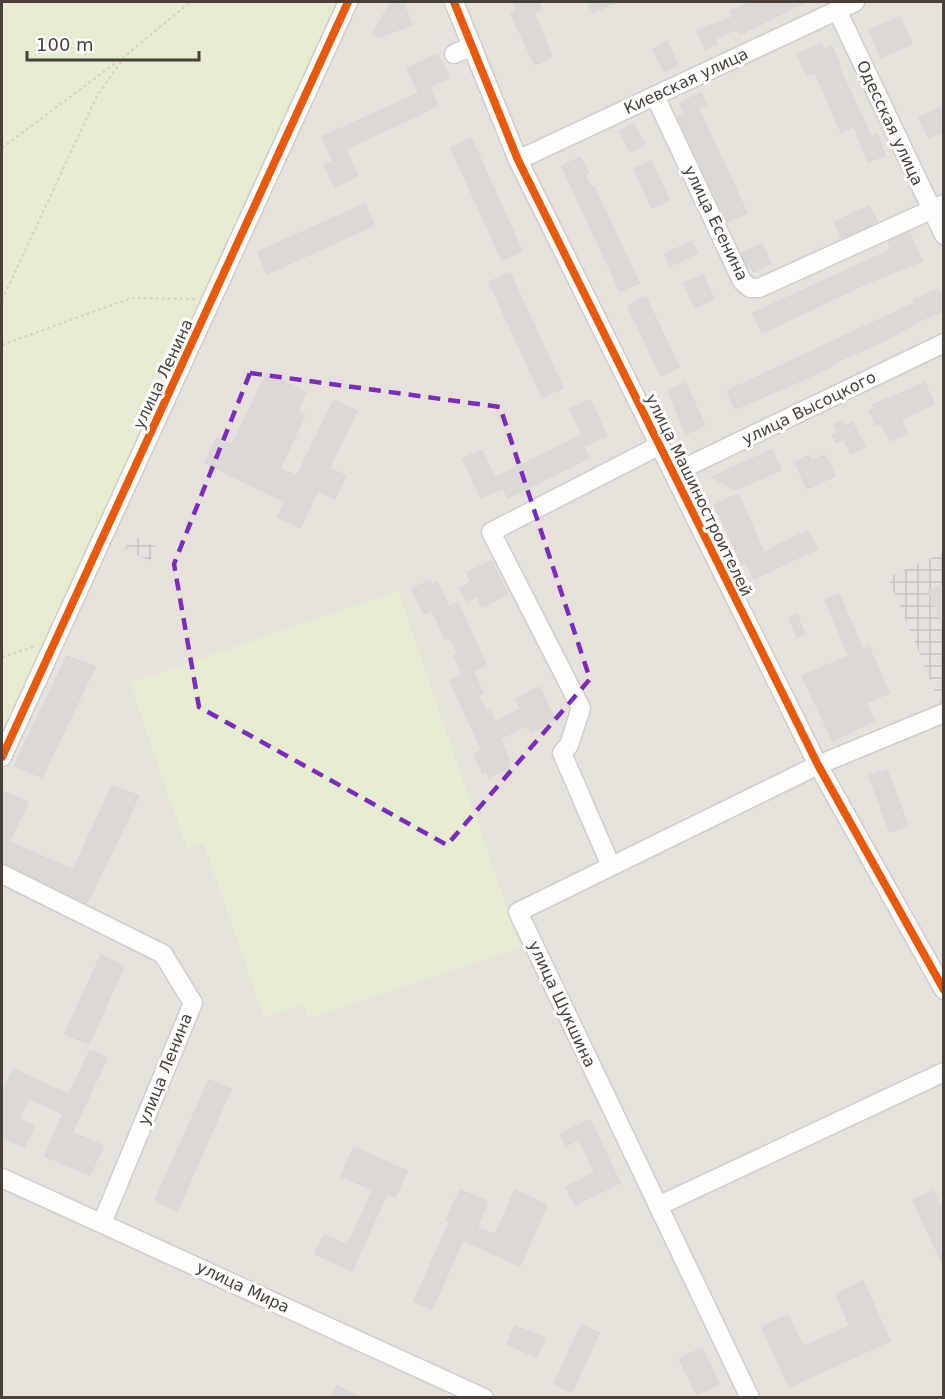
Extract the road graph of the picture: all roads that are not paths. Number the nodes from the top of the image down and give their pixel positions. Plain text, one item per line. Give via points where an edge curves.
1 (348, 2) edge
2 (454, 2) edge
3 (847, 4) edge
4 (472, 46) junction
5 (454, 54) dead end
6 (655, 96) junction
7 (518, 160) junction
8 (937, 207) edge
9 (944, 235) edge
10 (944, 343) edge
11 (660, 445) junction
12 (674, 473) junction
13 (944, 713) edge
14 (2, 757) edge
15 (818, 765) junction
16 (611, 866) junction
17 (2, 874) edge
18 (944, 990) edge
19 (944, 1072) edge
20 (2, 1178) edge
21 (658, 1206) junction
22 (102, 1222) junction
23 (484, 1398) edge
24 (750, 1398) edge

1 - 14 street, улица Ленина
2 - 4 street, улица Машиностроителей
3 - 6 street, Киевская улица
3 - 8 street, Одесская улица
4 - 5 street
4 - 7 street, улица Машиностроителей
6 - 7 street, Киевская улица
6 - 8 street, улица Есенина via 742,281 750,288 759,288
7 - 11 street, улица Машиностроителей
8 - 9 street, Одесская улица
10 - 12 street, улица Высоцкого
11 - 12 street, улица Машиностроителей
11 - 16 street via 491,532 581,708 569,745 562,753
12 - 15 street, улица Машиностроителей
13 - 15 street, улица Шукшина
15 - 16 street, улица Шукшина
15 - 18 street, улица Машиностроителей
16 - 21 street, улица Шукшина via 518,912
17 - 22 street, улица Ленина via 163,954 193,1003
19 - 21 street
20 - 22 street, улица Мира
21 - 24 street, улица Шукшина
22 - 23 street, улица Мира

